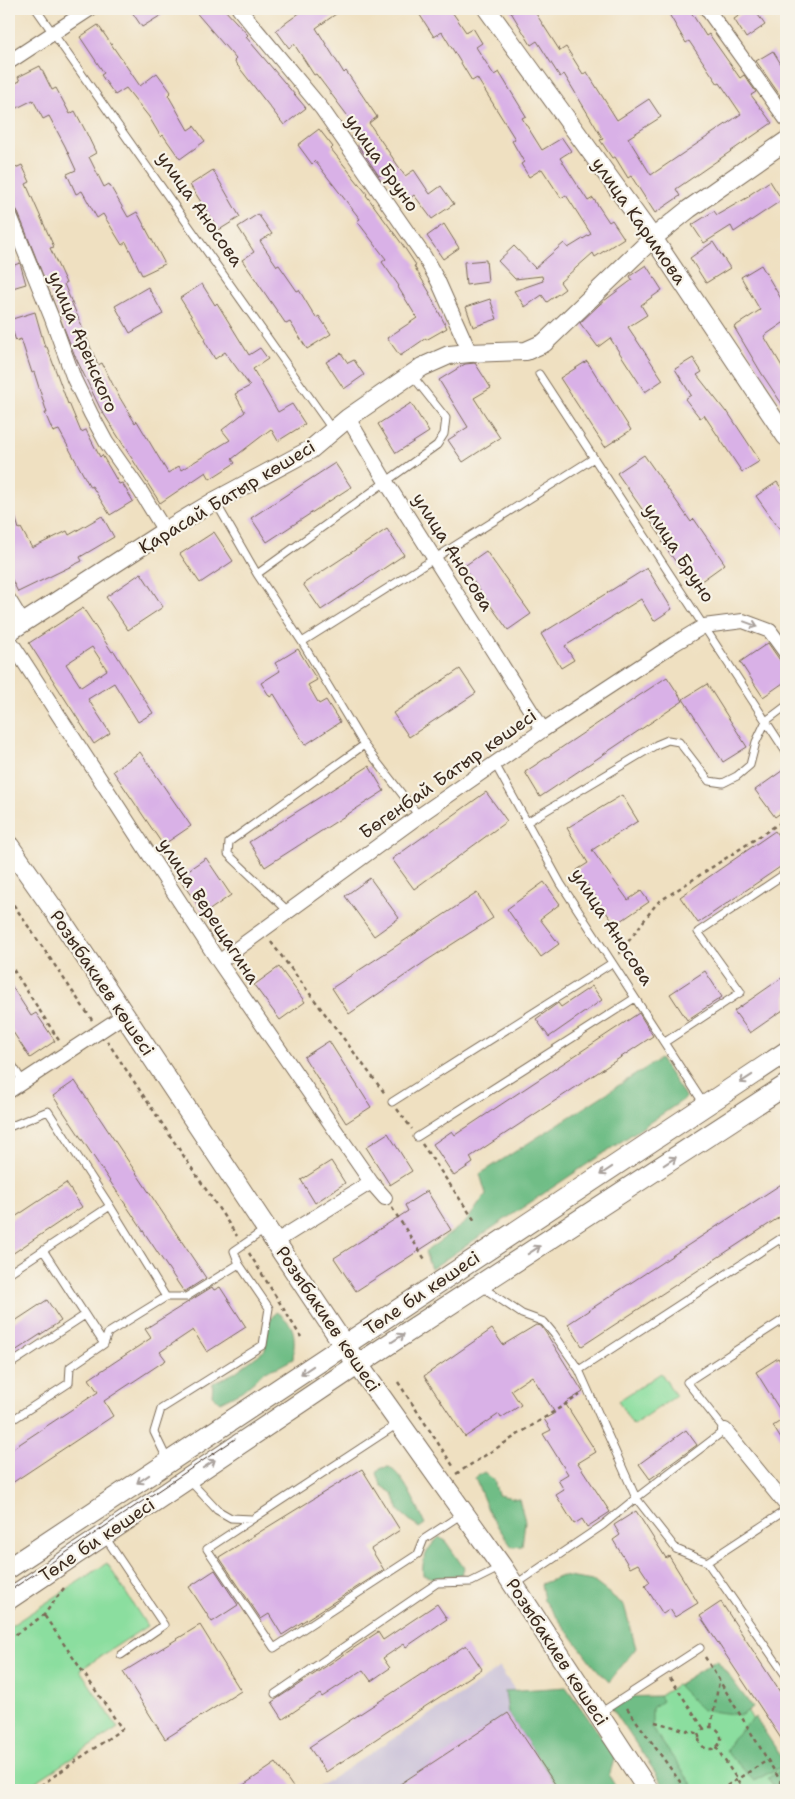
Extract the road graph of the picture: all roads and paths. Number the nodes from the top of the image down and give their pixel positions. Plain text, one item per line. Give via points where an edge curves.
1 (36, 9) edge
2 (90, 9) edge
3 (239, 9) edge
4 (487, 9) edge
5 (707, 9) edge
6 (53, 33) junction
7 (9, 62) edge
8 (786, 119) edge
9 (786, 141) edge
10 (9, 213) edge
11 (653, 238) junction
12 (470, 353) junction
13 (412, 374) junction
14 (539, 374) dead end
15 (348, 418) junction
16 (334, 432) junction
17 (786, 437) edge
18 (594, 458) junction
19 (386, 482) junction
20 (215, 501) junction
21 (165, 532) junction
22 (435, 559) junction
23 (257, 574) junction
24 (9, 600) edge
25 (704, 626) junction
26 (16, 628) edge
27 (9, 639) edge
28 (302, 642) junction
29 (786, 653) edge
30 (786, 706) edge
31 (766, 721) junction
32 (543, 730) junction
33 (364, 745) junction
34 (786, 752) edge
35 (495, 764) junction
36 (419, 816) junction
37 (786, 819) edge
38 (527, 822) junction
39 (9, 846) edge
40 (786, 873) edge
41 (9, 898) edge
42 (290, 912) junction
43 (263, 932) junction
44 (219, 962) junction
45 (9, 963) edge
46 (612, 963) junction
47 (635, 998) junction
48 (123, 1016) junction
49 (100, 1032) junction
50 (664, 1042) junction
51 (786, 1052) edge
52 (68, 1053) junction
53 (9, 1060) edge
54 (23, 1082) junction
55 (786, 1085) edge
56 (9, 1091) edge
57 (392, 1102) junction
58 (705, 1106) junction
59 (9, 1127) edge
60 (417, 1137) junction
61 (371, 1182) junction
62 (385, 1198) joint
63 (110, 1206) junction
64 (475, 1221) dead end
65 (270, 1236) junction
66 (243, 1245) junction
67 (490, 1248) junction
68 (786, 1248) edge
69 (43, 1250) junction
70 (426, 1261) dead end
71 (239, 1264) junction
72 (502, 1270) junction
73 (9, 1273) edge
74 (480, 1285) junction
75 (166, 1297) junction
76 (85, 1315) junction
77 (786, 1318) edge
78 (301, 1337) dead end
79 (104, 1344) junction
80 (344, 1346) junction
81 (9, 1365) edge
82 (358, 1365) junction
83 (579, 1370) junction
84 (588, 1390) junction
85 (9, 1422) edge
86 (228, 1423) junction
87 (400, 1423) junction
88 (725, 1430) junction
89 (238, 1445) junction
90 (169, 1462) junction
91 (188, 1479) junction
92 (442, 1482) junction
93 (636, 1498) junction
94 (786, 1506) edge
95 (786, 1510) edge
96 (464, 1513) junction
97 (252, 1519) junction
98 (104, 1535) junction
99 (707, 1562) junction
100 (502, 1567) junction
101 (9, 1568) edge
102 (514, 1586) junction
103 (64, 1588) dead end
104 (9, 1599) edge
105 (44, 1615) junction
106 (9, 1639) edge
107 (700, 1648) joint
108 (122, 1655) dead end
109 (665, 1671) junction
110 (786, 1676) edge
111 (719, 1680) junction
112 (275, 1694) dead end
113 (621, 1700) junction
114 (598, 1714) junction
115 (655, 1722) dead end
116 (711, 1727) junction
117 (704, 1729) junction
118 (700, 1734) junction
119 (716, 1747) junction
120 (768, 1760) junction
121 (737, 1780) junction
122 (34, 1790) edge
123 (648, 1790) edge
124 (686, 1790) edge
125 (720, 1790) edge
126 (744, 1790) edge
127 (786, 1790) edge

1 - 6 lane, улица Аносова
2 - 6 street
3 - 12 street, улица Бруно via 322,110 424,256
4 - 11 street, улица Каримова
5 - 8 street
6 - 7 street
6 - 16 lane, улица Аносова
9 - 11 street, Қарасай Батыр көшесі
10 - 21 street, улица Аренского via 74,379 91,414
11 - 12 street, Қарасай Батыр көшесі via 544,343 526,351
11 - 17 street, улица Каримова
12 - 13 street, Қарасай Батыр көшесі via 449,356
13 - 15 street, Қарасай Батыр көшесі
13 - 19 lane via 446,418 444,434 437,445
14 - 18 lane, улица Бруно
15 - 16 street, Қарасай Батыр көшесі
15 - 19 street, улица Аносова
16 - 20 street, Қарасай Батыр көшесі via 310,450
18 - 22 lane
18 - 25 lane, улица Бруно
19 - 22 street, улица Аносова
19 - 23 lane
20 - 21 street, Қарасай Батыр көшесі
20 - 23 lane
21 - 26 street, Қарасай Батыр көшесі
22 - 28 lane
22 - 32 street, улица Аносова
23 - 28 lane
24 - 26 street
25 -> 29 street via 743,621 770,631
25 - 31 lane, улица Бруно
25 - 32 street, Бөгенбай Батыр көшесі
27 - 44 street, улица Верещагина
28 - 33 lane
30 - 31 lane
31 - 34 lane, улица Бруно
31 - 38 lane via 750,765 723,783 709,781 679,742 668,740
32 - 35 street, Бөгенбай Батыр көшесі
33 - 36 lane
33 - 42 lane via 229,842 228,854
35 - 36 street, Бөгенбай Батыр көшесі
35 - 38 lane, улица Аносова
36 - 42 street, Бөгенбай Батыр көшесі
37 - 46 path via 657,903
38 - 46 lane, улица Аносова via 561,884
39 - 48 main road, Розыбакиев көшесі
40 - 50 lane via 698,932 741,992
41 - 49 path
42 - 43 street, Бөгенбай Батыр көшесі
43 - 44 street, Бөгенбай Батыр көшесі
43 - 57 path
44 - 61 street, улица Верещагина
45 - 52 path
46 - 47 lane, улица Аносова
46 - 57 lane
47 - 50 lane, улица Аносова
47 - 60 lane
48 - 49 street
48 - 65 main road, Розыбакиев көшесі
49 - 52 street
49 - 66 path
50 - 58 lane, улица Аносова
51 -> 58 main road, Төле би көшесі
52 - 54 street
53 - 54 lane
54 - 56 street
72 -> 55 main road, Төле би көшесі
57 - 60 path
58 -> 67 main road, Төле би көшесі
59 - 63 lane via 48,1111
60 - 64 path
61 - 62 street, улица Верещагина
61 - 65 street
62 - 70 path
63 - 69 lane
63 - 75 lane
65 - 66 lane
65 - 80 main road, Розыбакиев көшесі
66 - 71 lane via 234,1251
66 - 78 path
67 - 72 main road via 486,1267 491,1272
67 - 80 main road, Төле би көшесі
68 - 83 lane via 780,1239
69 - 73 lane
69 - 76 lane
71 - 75 lane via 186,1298
71 - 90 lane via 269,1308 263,1345 161,1409 154,1432
72 - 74 main road, Төле би көшесі
82 -> 74 main road, Төле би көшесі
74 - 83 lane via 522,1314 544,1322
75 - 79 lane via 108,1333
76 - 79 lane
76 - 81 lane
77 - 88 lane via 687,1382
79 - 85 lane via 70,1367 69,1383
80 - 82 main road, Розыбакиев көшесі
80 -> 86 main road, Төле би көшесі
82 - 87 main road, Розыбакиев көшесі
82 - 89 main road, Төле би көшесі
83 - 84 lane
84 - 92 path
84 - 93 lane
86 - 89 main road via 243,1426 245,1431
86 - 90 main road, Төле би көшесі
87 - 92 main road, Розыбакиев көшесі
87 - 97 lane
88 - 93 lane
88 - 94 street
91 -> 89 main road, Төле би көшесі
90 -> 101 main road, Төле би көшесі
91 - 97 lane via 217,1510 231,1518
91 - 98 main road, Төле би көшесі
92 - 96 main road, Розыбакиев көшесі
93 - 99 lane via 676,1549
93 - 102 lane via 603,1525
95 - 99 lane
96 - 97 lane via 424,1539 418,1554 274,1648 207,1549
96 - 100 main road, Розыбакиев көшесі
98 - 104 main road, Төле би көшесі
98 - 108 lane via 164,1625
99 - 110 lane
100 - 102 main road, Розыбакиев көшесі
100 - 112 lane via 471,1582 437,1583
102 - 114 main road, Розыбакиев көшесі
103 - 105 path
105 - 106 path
105 - 122 path via 122,1729
107 - 109 lane
107 - 111 path
109 - 113 lane
109 - 117 path
111 - 116 path
111 - 120 path
113 - 114 lane
113 - 124 path
114 - 123 main road, Розыбакиев көшесі
115 - 118 path
116 - 117 path
116 - 119 path via 721,1736
117 - 118 path
118 - 119 path via 704,1747
119 - 121 path
120 - 121 path
120 - 127 path
121 - 125 path
121 - 126 path

